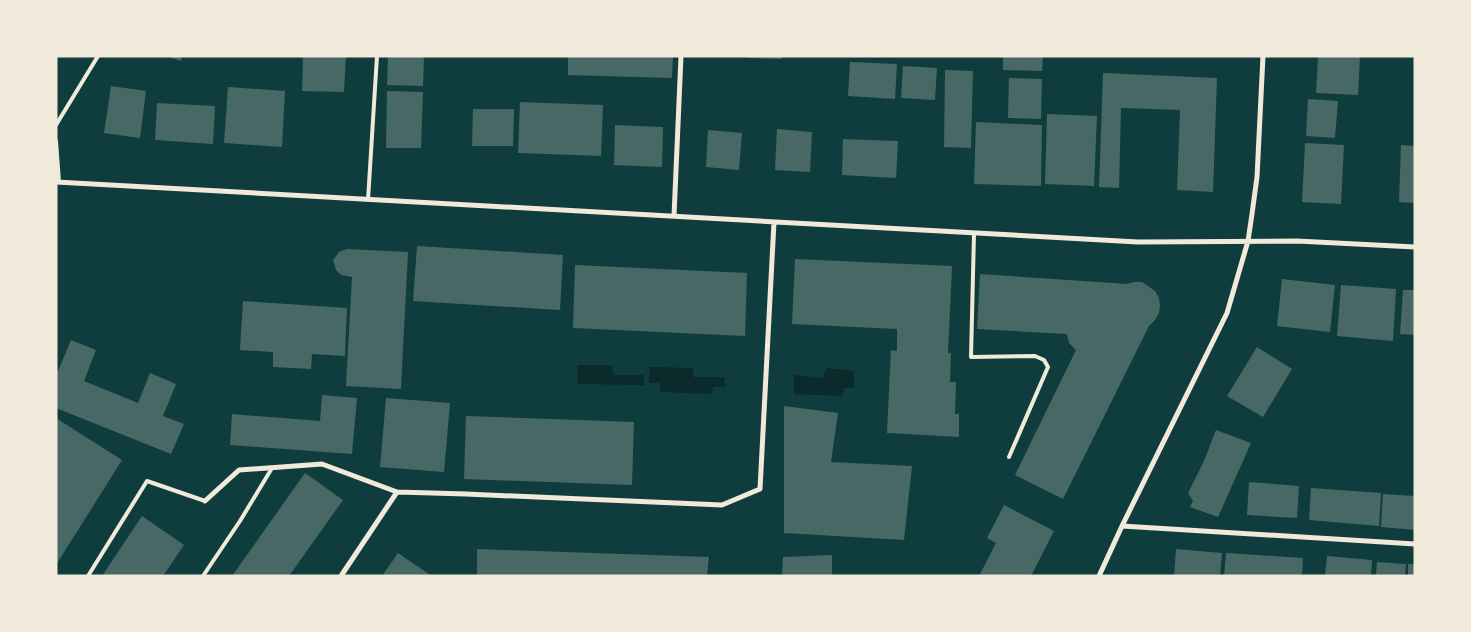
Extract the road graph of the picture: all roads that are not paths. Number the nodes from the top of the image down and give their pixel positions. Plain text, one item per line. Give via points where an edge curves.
1 (98, 56) edge
2 (377, 56) edge
3 (682, 56) edge
4 (1263, 56) edge
5 (56, 125) edge
6 (56, 140) edge
7 (58, 182) edge
8 (368, 200) junction
9 (674, 216) junction
10 (774, 222) junction
11 (974, 234) junction
12 (1248, 241) junction
13 (1415, 247) edge
14 (1009, 457) dead end
15 (272, 468) junction
16 (397, 492) junction
17 (205, 501) joint
18 (1122, 526) junction
19 (1415, 544) edge
20 (88, 576) edge
21 (203, 576) edge
22 (341, 576) edge
23 (1099, 576) edge

1 - 5 lane
2 - 8 lane
3 - 9 street
4 - 12 street via 1257,177
6 - 7 lane
7 - 8 street
8 - 9 street
9 - 10 street
10 - 11 street
10 - 16 street via 760,489 722,505
11 - 12 street via 1138,242
11 - 14 lane via 971,357 1035,356 1044,360 1048,367
12 - 13 street
12 - 18 street via 1228,313
15 - 16 street via 322,464
15 - 17 street via 239,470
15 - 21 lane
16 - 22 street
17 - 20 lane via 147,480
18 - 19 street
18 - 23 street

